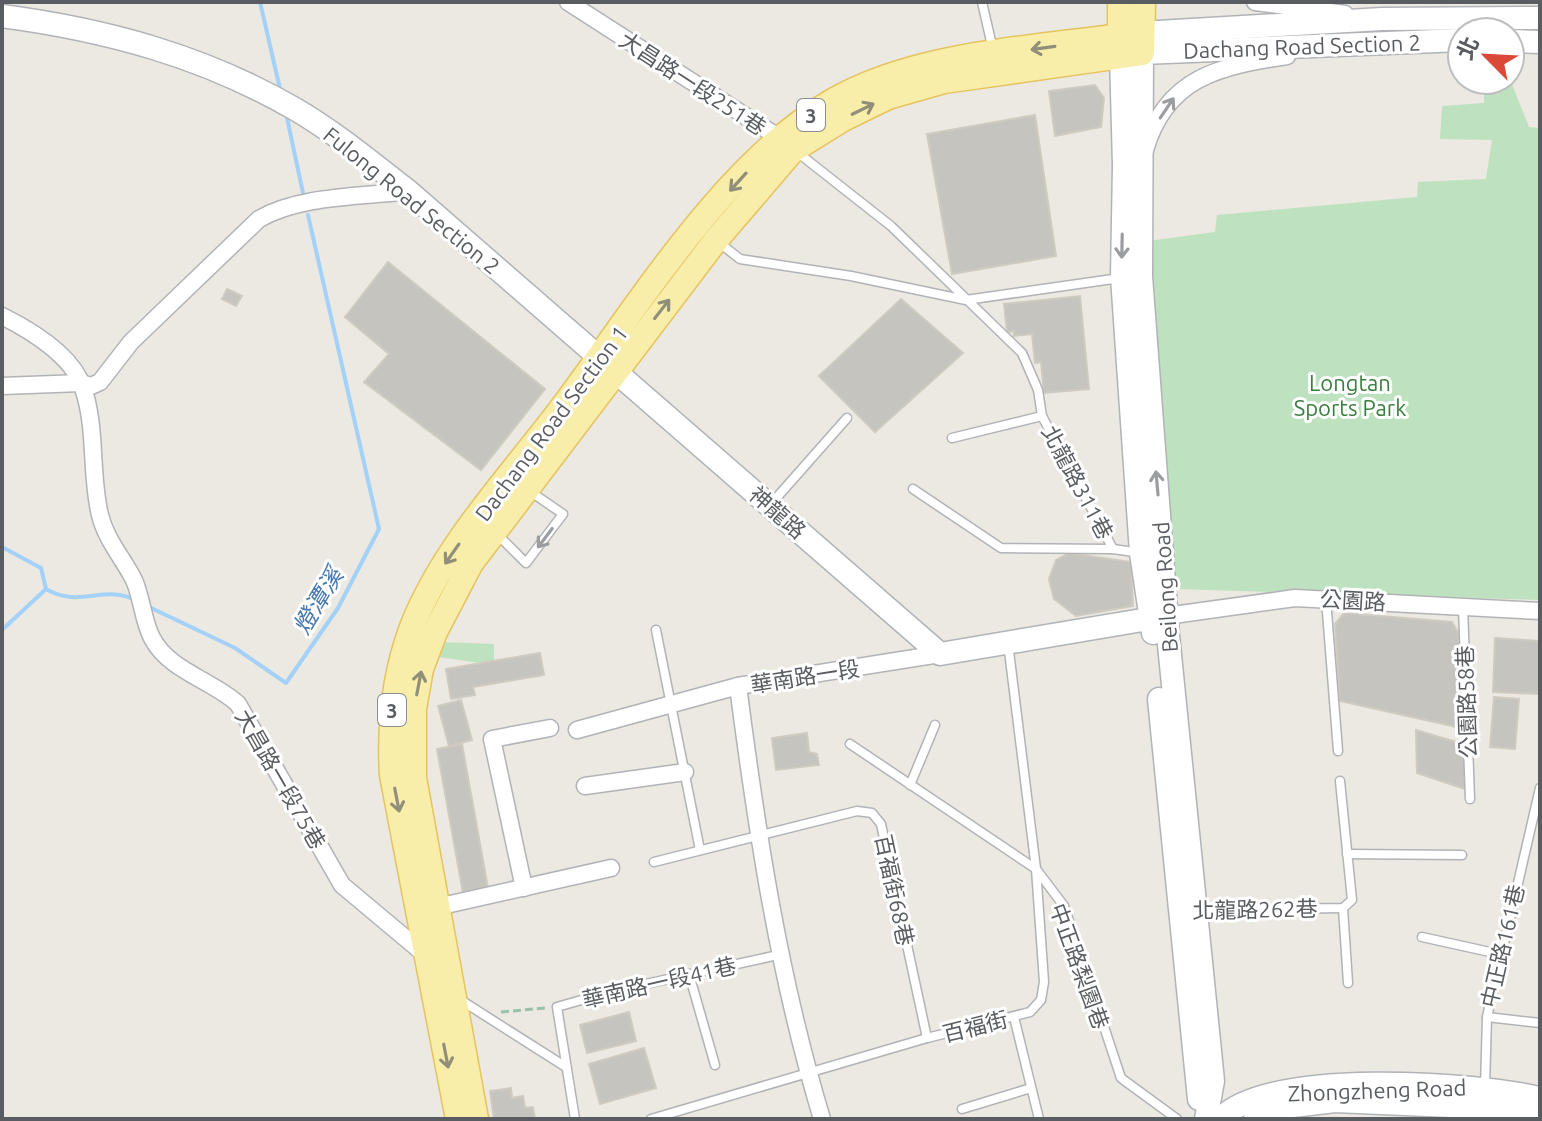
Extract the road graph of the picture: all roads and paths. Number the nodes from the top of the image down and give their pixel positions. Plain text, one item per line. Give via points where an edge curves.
1 (568, 2) edge
2 (982, 2) edge
3 (1120, 2) edge
4 (1143, 2) edge
5 (1255, 2) edge
6 (2, 16) edge
7 (1540, 18) edge
8 (1382, 19) junction
9 (1446, 40) edge
10 (1378, 42) junction
11 (1131, 45) junction
12 (994, 55) junction
13 (786, 144) junction
14 (408, 191) junction
15 (1139, 208) junction
16 (716, 240) junction
17 (1131, 277) junction
18 (966, 300) junction
19 (2, 316) edge
20 (607, 364) junction
21 (81, 383) junction
22 (2, 386) edge
23 (1042, 416) junction
24 (847, 418) dead end
25 (952, 438) dead end
26 (527, 489) junction
27 (913, 489) dead end
28 (771, 505) junction
29 (495, 532) junction
30 (1113, 549) junction
31 (1141, 553) junction
32 (1326, 598) junction
33 (1463, 606) junction
34 (1540, 611) edge
35 (1158, 618) junction
36 (656, 630) dead end
37 (1008, 642) junction
38 (940, 654) junction
39 (738, 686) junction
40 (673, 706) junction
41 (935, 725) dead end
42 (550, 728) dead end
43 (577, 730) dead end
44 (850, 744) dead end
45 (1338, 751) dead end
46 (685, 772) junction
47 (1340, 781) dead end
48 (910, 785) junction
49 (585, 786) dead end
50 (1540, 788) edge
51 (1470, 799) dead end
52 (757, 836) junction
53 (700, 850) junction
54 (1347, 854) junction
55 (1462, 855) dead end
56 (654, 862) dead end
57 (611, 868) dead end
58 (1036, 869) junction
59 (524, 888) junction
60 (437, 907) junction
61 (1343, 908) junction
62 (1188, 910) junction
63 (1422, 937) dead end
64 (1499, 954) junction
65 (778, 955) junction
66 (428, 957) junction
67 (689, 974) junction
68 (1348, 983) dead end
69 (443, 990) junction
70 (557, 1007) junction
71 (483, 1014) junction
72 (1014, 1017) junction
73 (1487, 1017) junction
74 (1540, 1023) edge
75 (927, 1038) junction
76 (715, 1065) dead end
77 (566, 1067) junction
78 (809, 1074) junction
79 (1031, 1088) junction
80 (1478, 1105) edge
81 (962, 1109) dead end
82 (1535, 1111) edge
83 (458, 1119) edge
84 (476, 1119) edge
85 (575, 1119) edge
86 (651, 1119) edge
87 (822, 1119) edge
88 (1039, 1119) edge
89 (1177, 1119) edge
90 (1203, 1119) edge
91 (1220, 1119) edge
92 (1255, 1119) edge

1 - 13 street, 大昌路一段251巷
2 - 12 lane
3 - 11 main road
4 - 11 main road
5 - 8 street
6 - 14 main road, Fulong Road Section 2 via 83,27 210,68 295,109
7 - 8 main road, Dachang Road Section 2
8 - 11 main road, Dachang Road Section 2
9 - 10 main road, Dachang Road Section 2
10 - 11 main road, Dachang Road Section 2
15 -> 10 street via 1145,147 1173,97 1204,74 1236,64
11 -> 12 main road, Dachang Road Section 1 / 3
13 -> 11 main road, Dachang Road Section 1 / 3 via 888,97
11 - 15 main road, Beilong Road
11 -> 17 main road, Beilong Road via 1124,165
12 - 13 main road, Dachang Road Section 1 / 3 via 876,80 832,101
13 - 16 main road, Dachang Road Section 1 / 3
13 - 18 lane, 北龍路311巷 via 891,226
13 -> 20 main road, Dachang Road Section 1 / 3 via 698,226
14 - 20 main road, Fulong Road Section 2
14 - 21 street via 283,208 259,219 131,342 100,382
15 - 17 main road, Beilong Road
16 - 18 lane via 740,259
20 -> 16 main road, Dachang Road Section 1 / 3
17 - 18 lane
17 - 31 main road, Beilong Road
35 -> 17 main road, Beilong Road
18 - 23 lane, 北龍路311巷 via 1022,353 1038,390
19 - 21 street via 42,341
20 - 26 main road, Dachang Road Section 1 / 3
20 - 28 main road, 神龍路
20 -> 66 main road, Dachang Road Section 1 / 3 via 448,558 412,627 399,669 390,739 392,775
21 - 22 street
21 - 66 street, 大昌路一段75巷 via 100,516 138,592 150,636 181,668 222,689 238,704 342,885
23 - 25 lane
23 - 30 lane, 北龍路311巷
24 - 28 lane
26 - 29 main road, Dachang Road Section 1 / 3
26 -> 29 lane via 563,514 526,563
27 - 30 lane, 北龍路311巷 via 1001,548
28 - 38 main road, 神龍路
60 -> 29 main road, Dachang Road Section 1 / 3 via 414,778 414,709 435,632 471,563
30 - 31 lane, 北龍路311巷
31 - 35 main road, Beilong Road
32 - 33 street, 公園路
32 - 35 street, 公園路
32 - 45 lane
33 - 34 street, 公園路
33 - 51 lane, 公園路58巷
35 - 37 main road, 華南路一段
35 - 62 main road, Beilong Road
36 - 40 lane
37 - 38 main road, 華南路一段
37 - 58 lane, 百福街
38 - 39 street, 華南路一段
39 - 40 street
39 - 52 street, 華南路一段
40 - 43 street
40 - 46 lane
41 - 48 lane
42 - 59 street via 492,739
44 - 48 lane, 中正路梨園巷
46 - 49 street
46 - 53 lane
47 - 54 lane, 北龍路262巷
48 - 58 lane, 中正路梨園巷
50 - 64 lane, 中正路161巷
52 - 53 lane
52 - 65 street, 華南路一段
52 - 75 lane, 百福街68巷 via 857,811 872,813 881,824
53 - 56 lane
54 - 55 lane
54 - 61 lane, 北龍路262巷 via 1352,900
57 - 59 street
58 - 72 lane, 百福街 via 1044,982 1041,1000 1030,1012
58 - 89 lane, 中正路梨園巷 via 1064,906 1121,1078
59 - 60 street
60 - 69 main road, Dachang Road Section 1 / 3
61 - 62 lane, 北龍路262巷
61 - 68 lane
62 - 90 main road, Beilong Road
63 - 64 lane
64 - 73 lane, 中正路161巷
65 - 67 lane, 華南路一段41巷
65 - 78 street, 華南路一段
66 - 69 main road, Dachang Road Section 1 / 3
67 - 70 lane, 華南路一段41巷
67 - 76 lane
69 - 71 lane
69 -> 83 main road, Dachang Road Section 1 / 3
69 - 84 main road, Dachang Road Section 1 / 3
70 - 71 path
70 - 77 lane, 華南路一段41巷
71 - 77 lane
72 - 75 lane, 百福街
72 - 79 lane
73 - 74 lane
73 - 80 lane, 中正路161巷
75 - 78 lane, 百福街
77 - 85 lane, 華南路一段41巷
78 - 86 lane, 百福街
78 - 87 street, 華南路一段
79 - 81 lane
79 - 88 lane
80 - 82 main road, Zhongzheng Road
80 - 91 main road, Zhongzheng Road via 1334,1086 1282,1091 1232,1107
80 - 92 main road, Zhongzheng Road via 1335,1101 1284,1107

